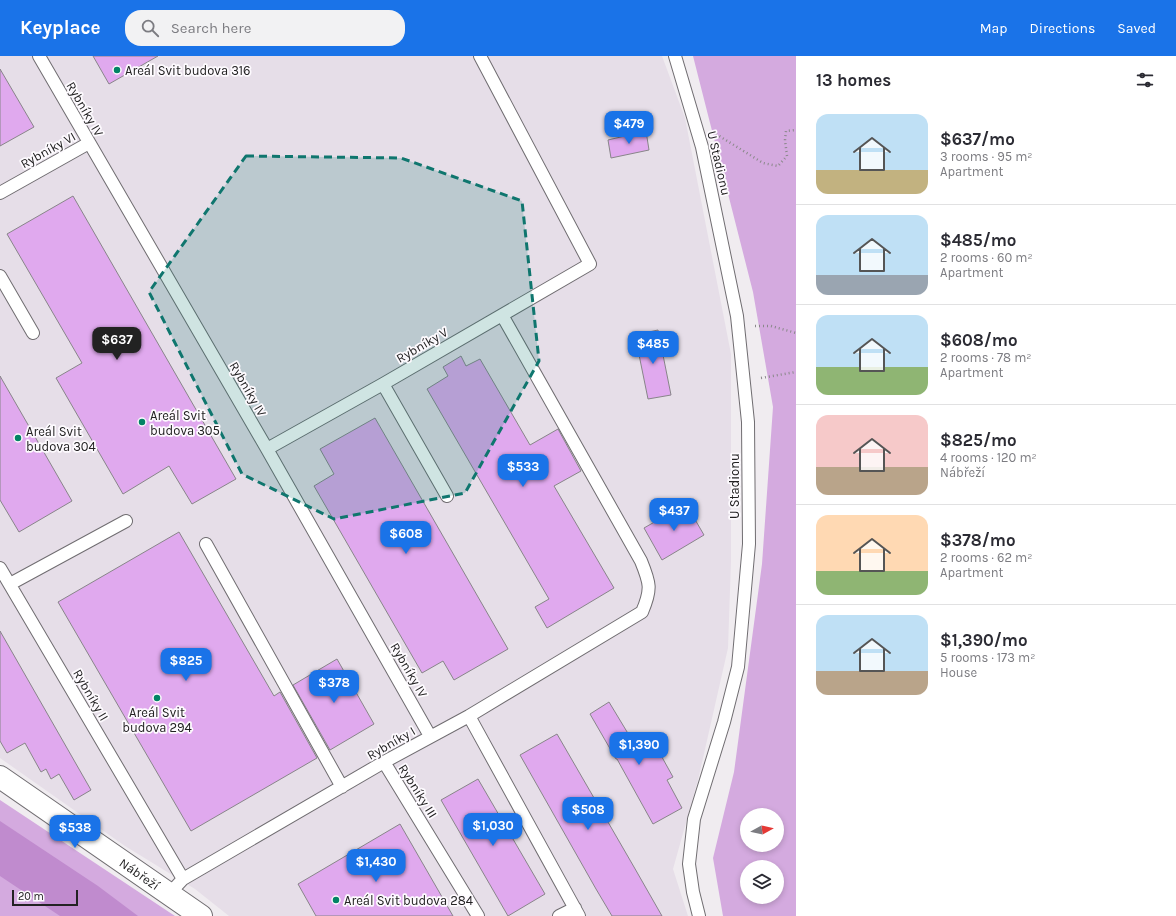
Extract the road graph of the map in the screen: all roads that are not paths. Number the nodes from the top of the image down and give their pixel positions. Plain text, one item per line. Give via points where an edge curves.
1 (39, 56) edge
2 (480, 56) edge
3 (675, 56) edge
4 (89, 143) junction
5 (0, 193) edge
6 (0, 276) edge
7 (502, 315) junction
8 (33, 333) dead end
9 (383, 384) junction
10 (267, 449) junction
11 (447, 496) dead end
12 (126, 521) dead end
13 (206, 544) dead end
14 (1, 570) edge
15 (10, 584) junction
16 (469, 716) junction
17 (430, 736) junction
18 (384, 762) junction
19 (0, 777) edge
20 (342, 787) junction
21 (176, 886) junction
22 (577, 912) edge
23 (201, 916) edge
24 (478, 916) edge
25 (559, 916) edge
26 (699, 916) edge

1 - 4 lane, Rybníky IV
2 - 7 lane, Rybníky V via 590,264
3 - 26 lane, U Stadionu via 702,147 737,316 748,422 749,544 738,667 694,819 689,864
4 - 5 lane, Rybníky VI
4 - 10 lane, Rybníky IV
6 - 8 lane
7 - 9 lane, Rybníky V
7 - 16 lane, Rybníky I via 641,562 649,582 648,600 642,612 630,620
9 - 10 lane, Rybníky V
9 - 11 lane
10 - 17 lane, Rybníky IV
12 - 15 lane
13 - 20 lane
14 - 15 lane, Rybníky II
15 - 21 lane, Rybníky II
16 - 17 lane, Rybníky I
16 - 22 lane
17 - 18 lane, Rybníky I
18 - 20 lane, Rybníky I
18 - 24 lane, Rybníky III
19 - 21 street, Nábřeží
20 - 21 lane, Rybníky I
21 - 23 street, Nábřeží
22 - 25 lane

